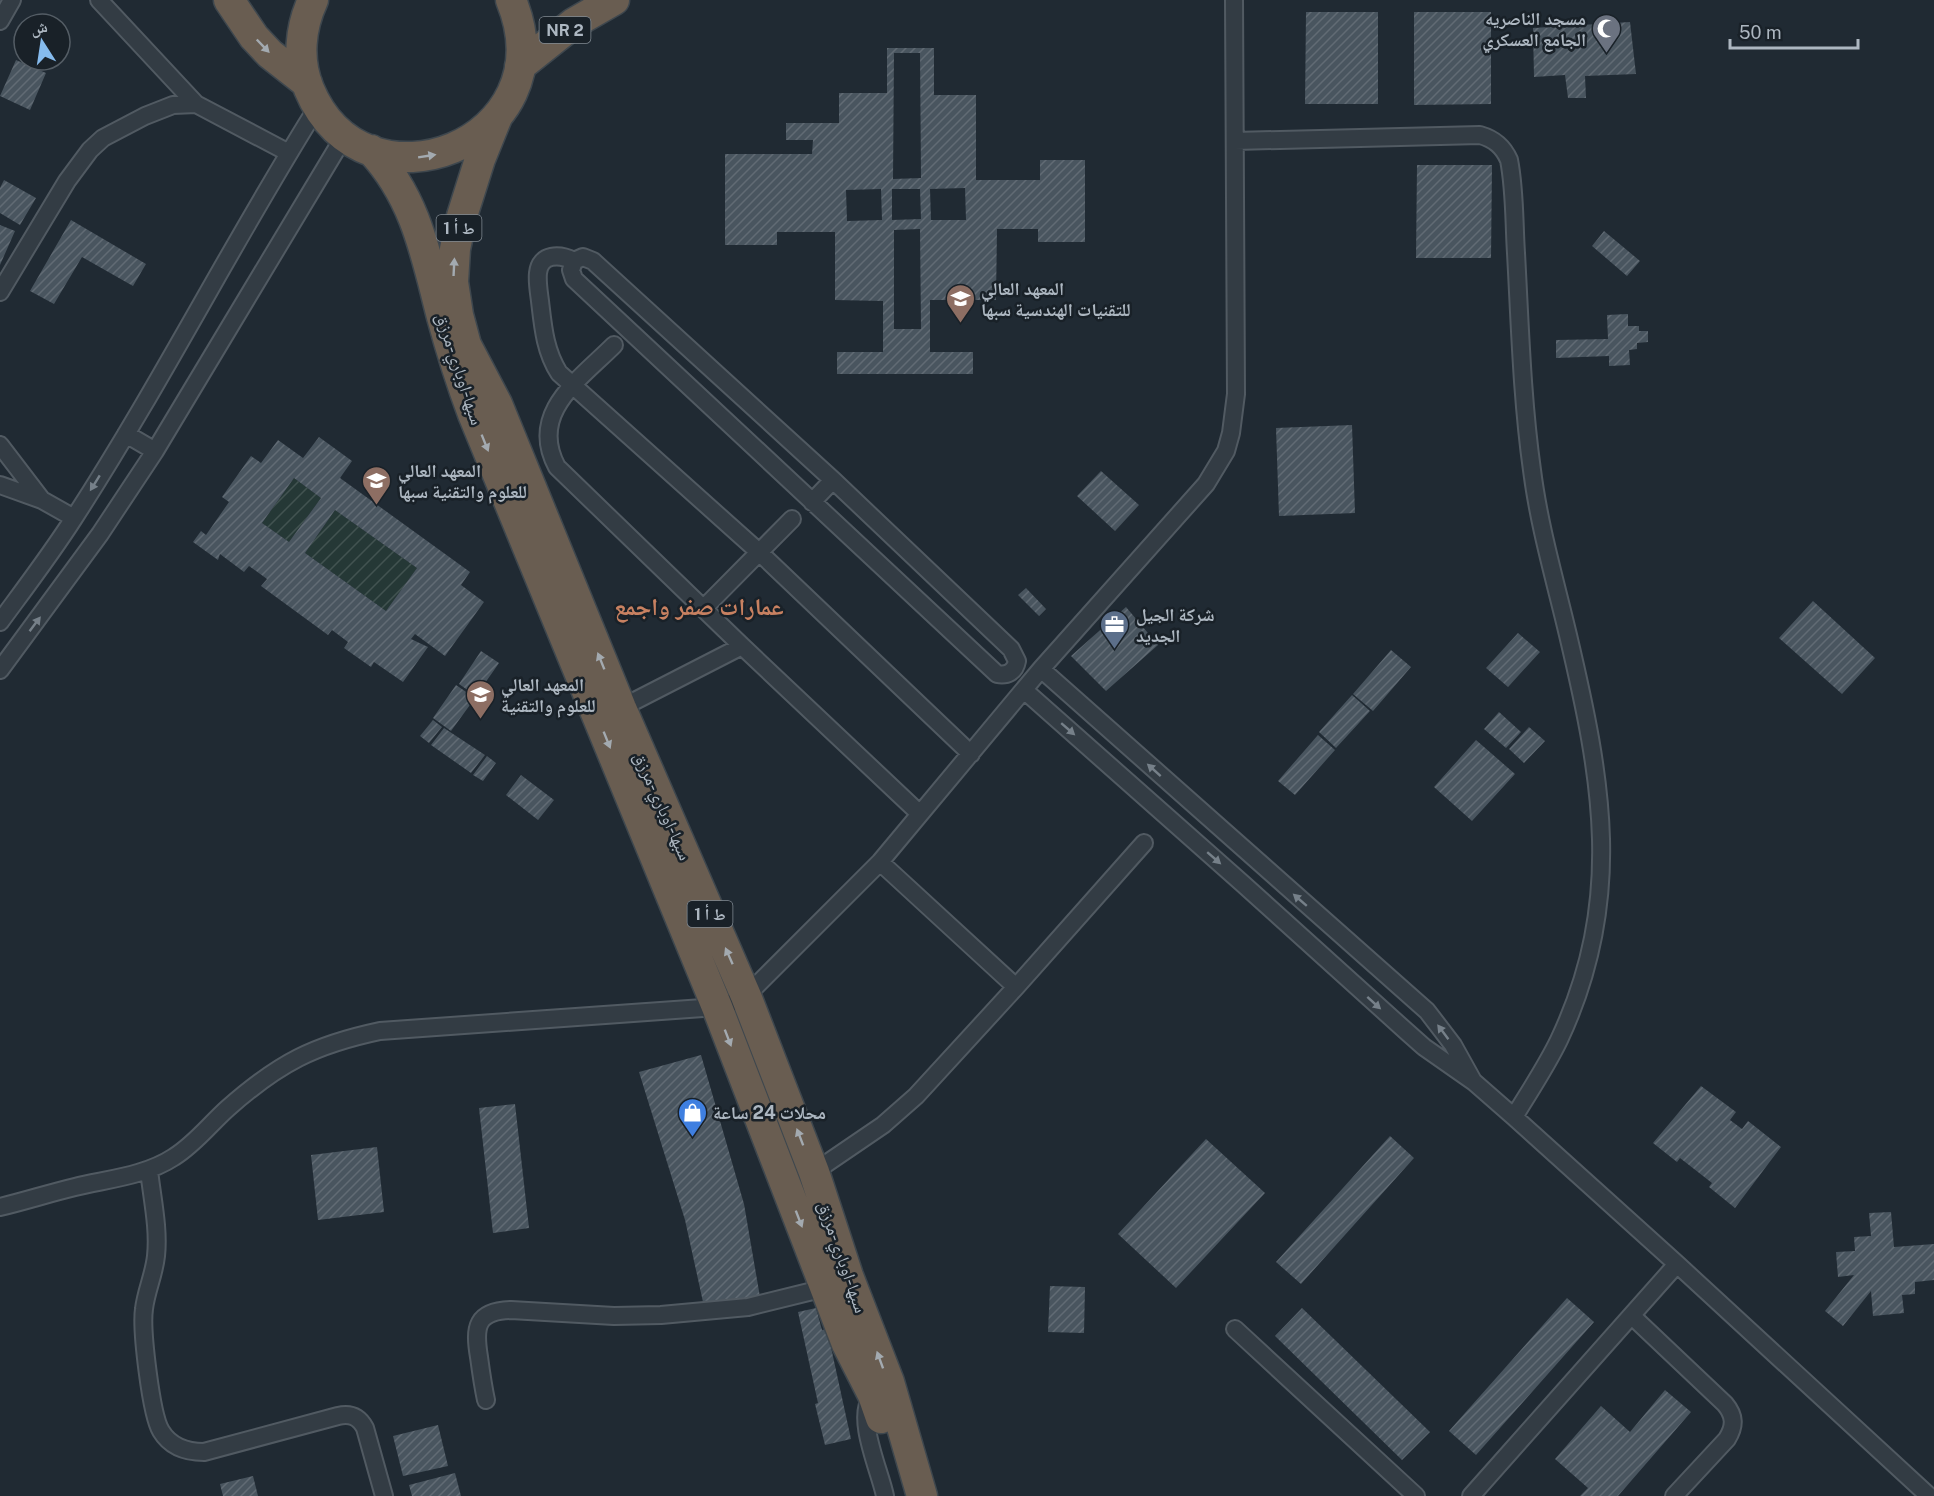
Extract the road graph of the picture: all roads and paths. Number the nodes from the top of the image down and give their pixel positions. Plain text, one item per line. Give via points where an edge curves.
1 (12, 0) edge
2 (99, 0) edge
3 (229, 0) edge
4 (313, 0) edge
5 (511, 0) edge
6 (614, 0) edge
7 (1234, 0) edge
8 (0, 21) edge
9 (520, 66) junction
10 (312, 94) junction
11 (195, 104) junction
12 (497, 117) junction
13 (345, 135) junction
14 (1235, 141) junction
15 (371, 150) junction
16 (288, 153) junction
17 (574, 261) junction
18 (0, 292) edge
19 (614, 345) dead end
20 (458, 347) junction
21 (573, 386) junction
22 (126, 434) junction
23 (0, 445) edge
24 (155, 451) junction
25 (833, 480) junction
26 (0, 485) edge
27 (42, 500) junction
28 (812, 502) junction
29 (74, 518) junction
30 (792, 519) dead end
31 (759, 552) junction
32 (703, 609) junction
33 (0, 622) edge
34 (742, 646) junction
35 (1041, 669) junction
36 (0, 670) edge
37 (1024, 690) junction
38 (621, 708) junction
39 (971, 754) junction
40 (920, 814) junction
41 (1144, 843) dead end
42 (880, 862) junction
43 (1260, 865) junction
44 (1242, 883) junction
45 (1370, 962) junction
46 (1352, 982) junction
47 (1016, 987) junction
48 (746, 996) junction
49 (717, 1007) junction
50 (1474, 1082) junction
51 (1514, 1117) junction
52 (149, 1170) junction
53 (814, 1172) junction
54 (0, 1207) edge
55 (1677, 1264) junction
56 (825, 1288) junction
57 (1632, 1316) junction
58 (1235, 1329) dead end
59 (873, 1395) junction
60 (486, 1400) dead end
61 (1476, 1494) edge
62 (384, 1496) edge
63 (885, 1496) edge
64 (904, 1496) edge
65 (922, 1496) edge
66 (1416, 1496) edge
67 (1674, 1496) edge
68 (1929, 1496) edge

1 - 8 street
2 - 11 street
3 -> 10 highway via 254,37
4 - 10 highway via 306,16 301,53
5 - 9 highway via 521,32
6 - 9 highway, NR 2 via 574,23
7 - 14 street
9 - 12 highway via 516,84
10 - 13 highway via 326,117
10 - 16 street
11 - 16 street
11 - 18 street via 173,105 145,116 90,150
15 -> 12 highway via 401,157 432,156 461,146
20 -> 12 highway, سبها-اوباري-مرزق / ط أ 1 via 453,282 455,249 469,193
13 - 15 highway
13 - 24 street
14 - 35 street via 1236,394 1226,451 1191,502
14 - 51 street via 1480,135 1494,140 1509,160 1532,472 1587,719 1602,847 1596,924 1578,991 1555,1048
15 - 20 highway, سبها-اوباري-مرزق / ط أ 1 via 397,182 416,223
16 - 22 street
17 - 21 street via 553,256 542,262 538,274 546,345 559,373
17 - 25 street via 583,257 593,261
17 - 28 street via 574,279
19 - 21 street
38 -> 20 highway, سبها-اوباري-مرزق / ط أ 1 via 497,404
20 -> 49 highway, سبها-اوباري-مرزق / ط أ 1 via 473,414
21 - 31 street
21 - 32 street via 558,403 549,424 549,447 557,467
22 - 24 street
22 -> 29 street
23 - 27 street
36 -> 24 street via 93,544
25 - 28 street
25 - 28 street via 1014,653 1014,670 1006,675 997,674
26 - 27 street
27 - 29 street
29 - 33 street
30 - 31 street
31 - 32 street
31 - 39 street
32 - 34 street
34 - 38 street
34 - 40 street
35 - 37 street
43 -> 35 street
37 - 39 street
37 -> 44 street
48 -> 38 highway, سبها-اوباري-مرزق / ط أ 1
39 - 40 street
40 - 42 street
41 - 47 street
42 - 47 street
42 - 48 street
43 - 44 street
45 -> 43 street
44 - 46 street
45 - 46 street
50 -> 45 street via 1427,1011
46 -> 50 street via 1424,1047
47 - 53 street via 906,1106
48 - 49 street
53 -> 48 highway, سبها-اوباري-مرزق / ط أ 1
49 - 52 street via 380,1031 347,1038 285,1064 250,1088 197,1140
49 -> 56 highway, سبها-اوباري-مرزق / ط أ 1
50 - 51 street
51 - 55 street
52 - 54 street
52 - 62 street via 157,1239 143,1324 154,1414 161,1432 175,1445 204,1452 351,1415 365,1428
65 -> 53 highway, سبها-اوباري-مرزق / ط أ 1 via 889,1382
55 - 57 street
55 - 68 street
56 - 59 highway, سبها-اوباري-مرزق / ط أ 1
56 - 60 street via 748,1307 661,1316 496,1311 483,1318 476,1330
57 - 61 street
57 - 67 street via 1725,1404 1734,1421 1727,1439
58 - 66 street
59 - 63 street via 865,1422
59 - 64 highway, سبها-اوباري-مرزق / ط أ 1

